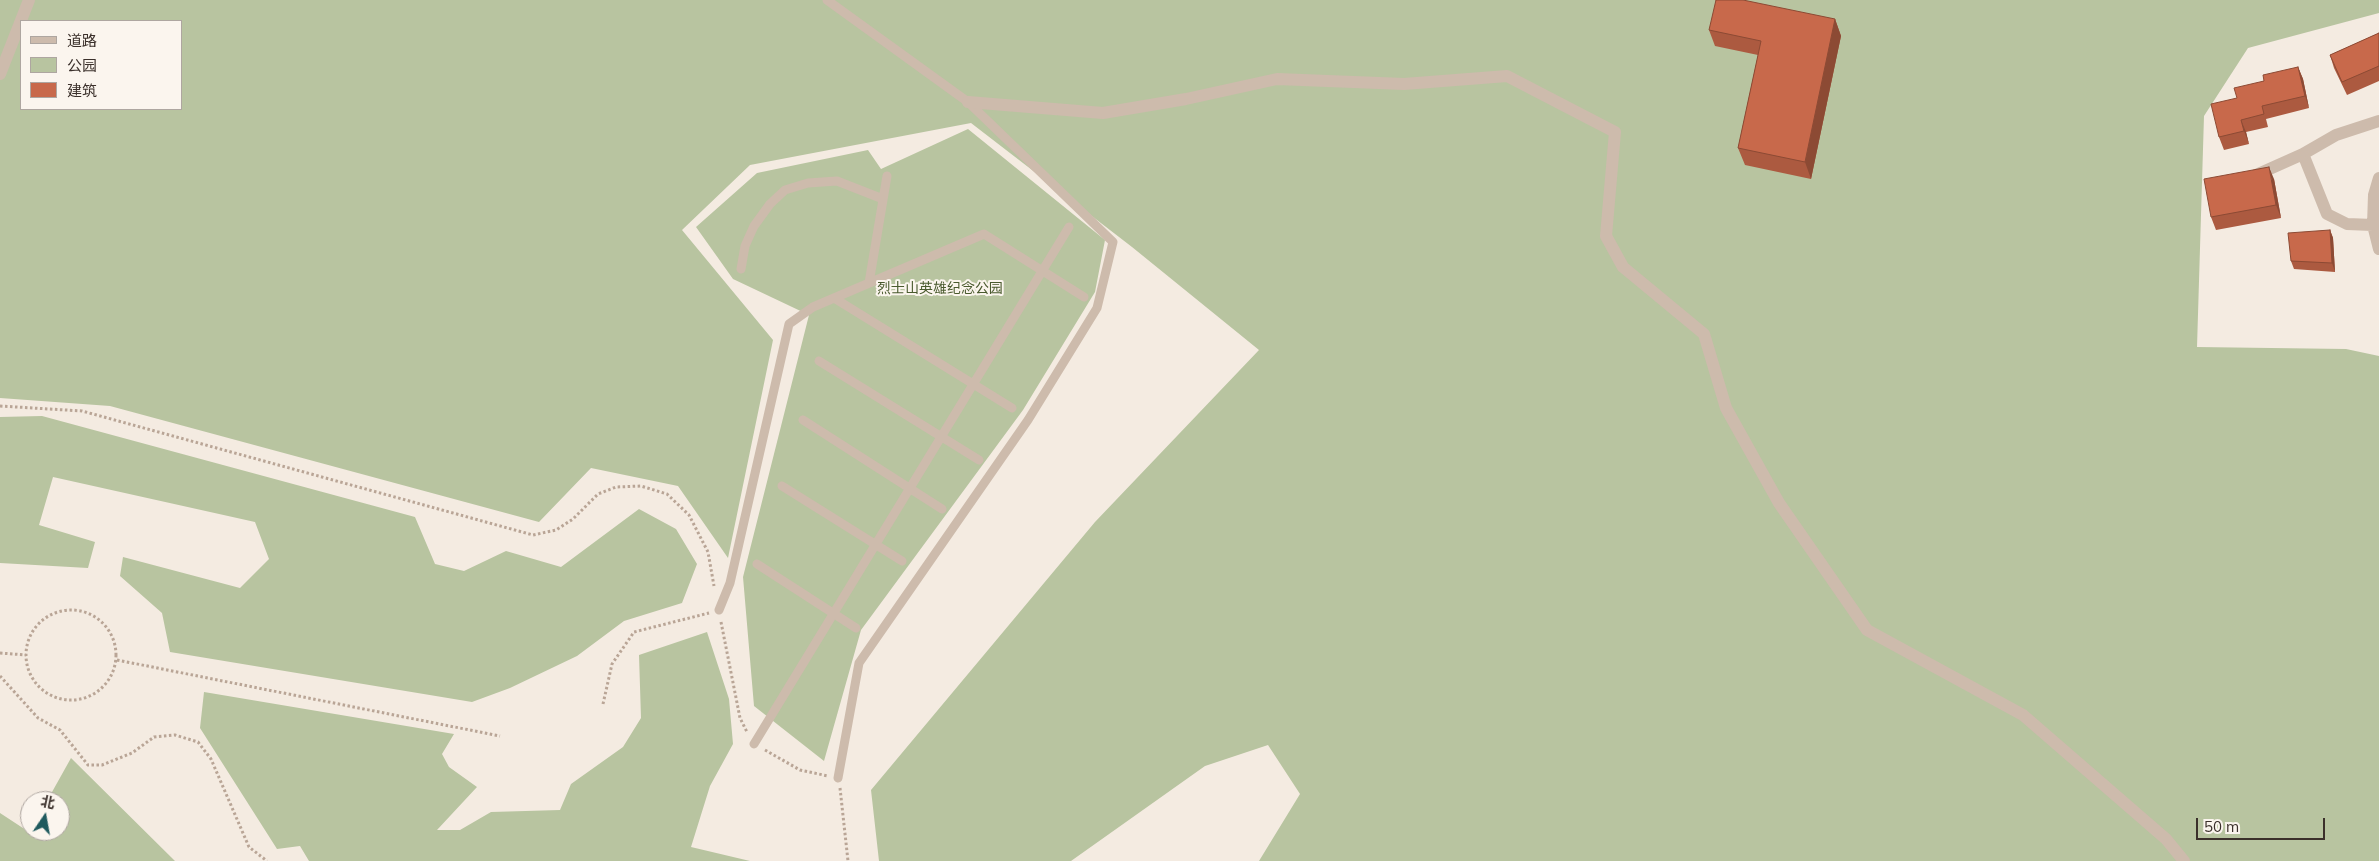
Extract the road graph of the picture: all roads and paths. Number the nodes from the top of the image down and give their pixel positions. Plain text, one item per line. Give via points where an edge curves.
1 (30, 0) edge
2 (827, 0) edge
3 (22, 20) edge
4 (20, 25) edge
5 (0, 74) edge
6 (968, 102) junction
7 (2379, 120) edge
8 (2303, 154) junction
9 (2256, 175) edge
10 (887, 176) dead end
11 (2379, 178) edge
12 (883, 199) junction
13 (2373, 225) junction
14 (1069, 227) dead end
15 (2379, 249) edge
16 (741, 269) dead end
17 (1042, 271) junction
18 (869, 283) junction
19 (1084, 297) dead end
20 (834, 298) junction
21 (818, 360) dead end
22 (973, 384) junction
23 (0, 406) edge
24 (1012, 408) dead end
25 (803, 420) dead end
26 (941, 436) junction
27 (980, 460) dead end
28 (782, 486) dead end
29 (909, 488) junction
30 (942, 509) dead end
31 (874, 544) junction
32 (902, 561) dead end
33 (758, 564) dead end
34 (719, 610) junction
35 (832, 613) junction
36 (856, 628) dead end
37 (0, 653) edge
38 (26, 655) junction
39 (117, 660) junction
40 (0, 676) edge
41 (603, 704) dead end
42 (500, 736) dead end
43 (754, 744) junction
44 (838, 778) junction
45 (267, 861) edge
46 (848, 861) edge
47 (2184, 861) edge

1 - 3 street
2 - 6 lane
4 - 5 street
6 - 44 lane via 1113,242 1097,308 1028,420 859,663
6 - 47 street via 1102,113 1277,79 1404,84 1507,76 1615,132 1606,236 1623,267 1704,334 1726,408 1779,504 1867,630 2023,715 2166,838
7 - 8 street via 2336,135
8 - 9 street
8 - 13 street via 2327,214 2347,224
10 - 12 lane
11 - 13 street via 2374,196
12 - 16 lane via 837,181 808,183 785,190 754,226 745,246
12 - 18 lane
13 - 15 street
14 - 17 lane
17 - 18 lane via 984,234
17 - 19 lane
17 - 22 lane
18 - 20 lane
20 - 22 lane
20 - 34 lane via 813,307 790,324 730,583
21 - 26 lane
22 - 24 lane
22 - 26 lane
23 - 34 path via 82,412 533,535 556,530 598,494 616,487 641,486 666,494 689,515 708,552
25 - 29 lane
26 - 27 lane
26 - 29 lane
28 - 31 lane
29 - 30 lane
29 - 31 lane
31 - 32 lane
31 - 35 lane
33 - 35 lane
34 - 41 path via 634,632 612,664
34 - 43 path via 740,718
35 - 36 lane
35 - 43 lane
37 - 38 path
38 - 39 path via 28,670 47,693 61,699 77,700 104,687
38 - 39 path via 28,640 35,627 46,617 74,609 101,620 116,645
39 - 42 path
40 - 45 path via 38,718 60,730 88,765 102,765 132,753 154,737 175,734 198,742 211,759 249,847
43 - 44 path via 800,770
44 - 46 path

